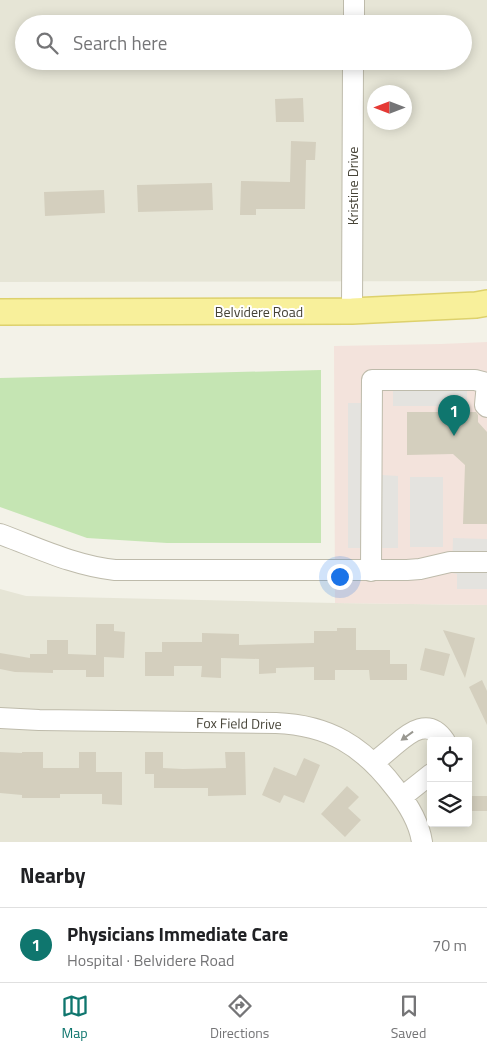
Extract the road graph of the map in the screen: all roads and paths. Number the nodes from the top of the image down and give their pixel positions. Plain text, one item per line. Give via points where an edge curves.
1 (354, 0) edge
2 (354, 15) edge
3 (353, 70) edge
4 (487, 303) edge
5 (352, 311) junction
6 (0, 312) edge
7 (487, 383) edge
8 (487, 407) edge
9 (0, 534) edge
10 (487, 562) edge
11 (371, 571) junction
12 (0, 718) edge
13 (442, 737) edge
14 (373, 763) junction
15 (427, 777) edge
16 (402, 797) junction
17 (422, 842) edge

1 - 2 street
3 - 5 street, Kristine Drive
4 - 5 main road, Belvidere Road
5 - 6 main road, Belvidere Road
7 - 8 street
7 - 11 street via 475,380 372,380
9 - 11 street via 100,569
10 - 11 street via 450,562 420,569
12 - 14 street, Fox Field Drive via 292,724 310,727 345,741
13 -> 14 street via 426,728 411,732
14 - 16 street, Fox Field Drive
15 - 16 street
16 - 17 street, Fox Field Drive via 414,816

